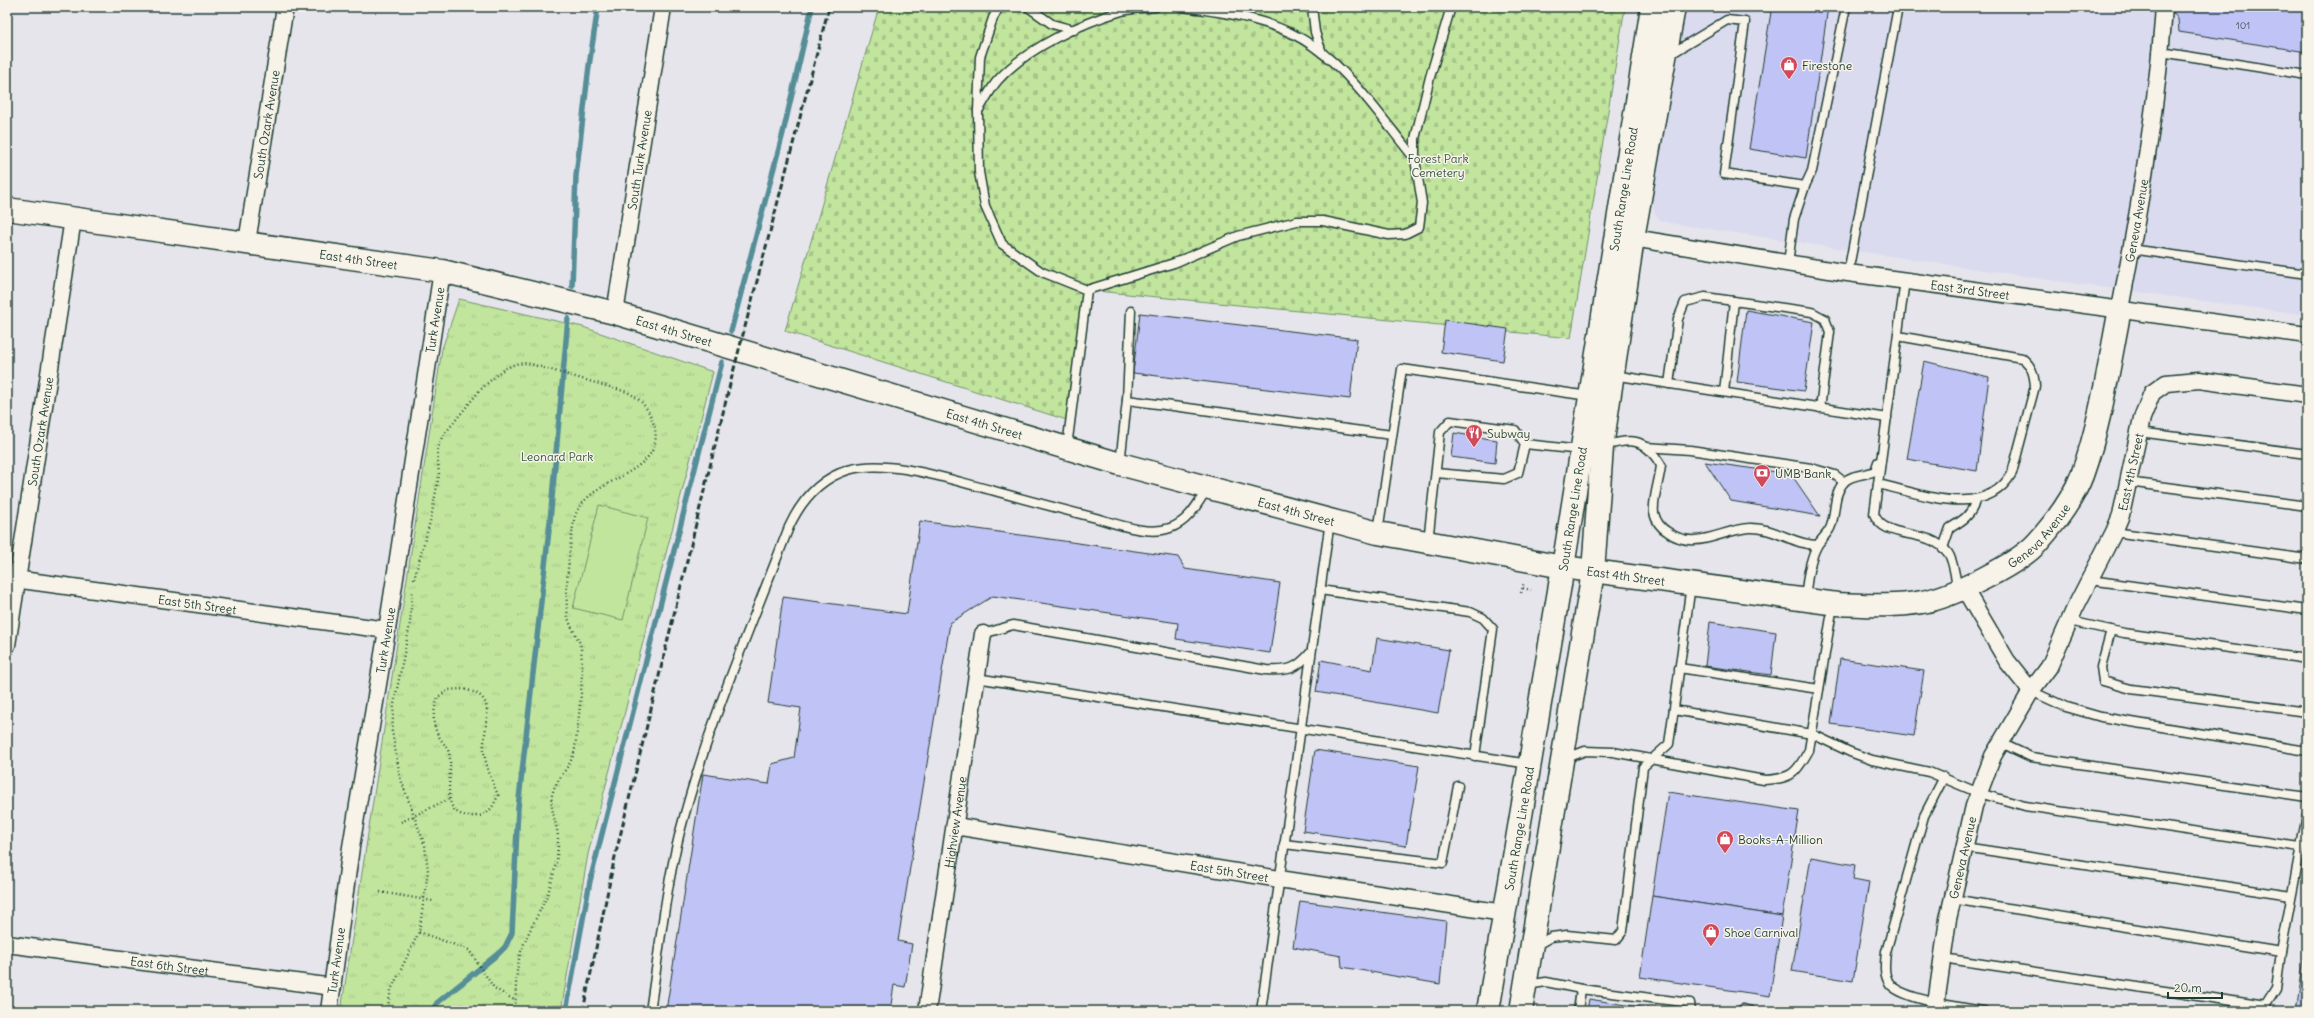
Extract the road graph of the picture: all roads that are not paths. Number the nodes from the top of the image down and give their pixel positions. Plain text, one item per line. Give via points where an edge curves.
1 (285, 7) edge
2 (663, 7) edge
3 (998, 7) edge
4 (1028, 7) edge
5 (1156, 7) edge
6 (1182, 7) edge
7 (1312, 7) edge
8 (1451, 7) edge
9 (1652, 7) edge
10 (1674, 7) edge
11 (1846, 7) edge
12 (1898, 7) edge
13 (2164, 7) edge
14 (1074, 30) junction
15 (2161, 52) junction
16 (1323, 55) junction
17 (1665, 58) junction
18 (2307, 75) edge
19 (978, 112) junction
20 (1415, 159) junction
21 (1805, 186) junction
22 (7, 209) edge
23 (73, 219) junction
24 (1633, 238) junction
25 (247, 242) junction
26 (2131, 249) junction
27 (1788, 263) junction
28 (442, 270) junction
29 (1848, 273) junction
30 (2307, 274) edge
31 (1905, 280) junction
32 (1087, 290) junction
33 (1734, 301) junction
34 (2120, 310) junction
35 (1131, 311) dead end
36 (615, 313) junction
37 (2307, 335) edge
38 (1898, 336) junction
39 (1613, 375) junction
40 (1669, 384) junction
41 (1724, 392) junction
42 (2307, 395) edge
43 (1590, 396) junction
44 (1127, 400) junction
45 (1820, 408) junction
46 (1887, 418) junction
47 (2139, 432) junction
48 (1392, 435) junction
49 (1525, 444) junction
50 (1646, 447) junction
51 (1066, 448) junction
52 (1592, 449) junction
53 (1882, 452) junction
54 (2307, 454) edge
55 (1120, 464) junction
56 (1436, 473) junction
57 (1844, 482) junction
58 (2128, 482) junction
59 (1878, 484) junction
60 (1208, 487) junction
61 (1974, 501) junction
62 (2307, 506) edge
63 (1330, 521) junction
64 (2114, 532) junction
65 (1378, 534) junction
66 (1428, 544) junction
67 (1817, 545) junction
68 (1943, 548) junction
69 (2307, 559) edge
70 (1563, 567) junction
71 (1593, 572) junction
72 (12, 579) edge
73 (2090, 580) junction
74 (1691, 585) junction
75 (1961, 589) junction
76 (1320, 590) junction
77 (1805, 600) junction
78 (1833, 604) junction
79 (2307, 610) edge
80 (2070, 621) junction
81 (387, 630) junction
82 (2111, 630) junction
83 (983, 634) joint
84 (7, 645) edge
85 (1311, 652) junction
86 (2307, 659) edge
87 (1680, 668) junction
88 (976, 678) junction
89 (1819, 689) junction
90 (2031, 691) junction
91 (1674, 710) junction
92 (2307, 712) edge
93 (1300, 730) junction
94 (1812, 734) junction
95 (2001, 743) junction
96 (2307, 751) edge
97 (1475, 756) junction
98 (1564, 759) junction
99 (1652, 759) junction
100 (1529, 764) junction
101 (1944, 777) junction
102 (1458, 786) dead end
103 (1979, 793) junction
104 (2307, 797) edge
105 (2307, 815) edge
106 (955, 826) junction
107 (1284, 844) junction
108 (1964, 847) junction
109 (2300, 847) junction
110 (1279, 880) junction
111 (2291, 896) junction
112 (1952, 899) junction
113 (1504, 913) junction
114 (7, 944) edge
115 (1531, 949) junction
116 (2281, 952) junction
117 (1942, 958) junction
118 (1525, 986) junction
119 (333, 987) junction
120 (1582, 989) junction
121 (1936, 1007) edge
122 (2264, 1008) edge
123 (330, 1011) edge
124 (650, 1011) edge
125 (927, 1011) edge
126 (1261, 1011) edge
127 (1488, 1011) edge
128 (1521, 1011) edge
129 (1578, 1011) edge
130 (1691, 1011) edge
131 (1740, 1011) edge
132 (1752, 1011) edge
133 (1984, 1011) edge

1 - 25 street, South Ozark Avenue
2 - 36 street, South Turk Avenue
3 - 19 lane via 980,57
4 - 14 lane via 1052,24
5 - 14 lane via 1124,11
6 - 16 lane via 1214,12 1280,29 1313,45
7 - 16 lane via 1315,32
8 - 20 lane via 1415,139
9 - 43 street, South Range Line Road
10 - 17 street, South Range Line Road
11 - 21 lane via 1812,171
12 - 29 lane
13 - 15 street, Geneva Avenue
14 - 19 lane via 1023,59 998,81
15 - 18 lane
15 - 26 street, Geneva Avenue
16 - 20 lane via 1342,71
17 - 21 lane via 1727,20 1745,22 1724,174
17 - 24 street, South Range Line Road
19 - 32 lane via 979,172 985,206 1002,244 1042,272
20 - 32 lane via 1422,203 1419,226 1405,234 1389,235 1323,221 1297,221 1238,236 1174,263
21 - 27 lane via 1794,219
22 - 23 street, East 4th Street
23 - 25 street, East 4th Street
23 - 72 street, South Ozark Avenue
24 - 27 street, East 3rd Street
24 - 39 street, South Range Line Road
25 - 28 street, East 4th Street
26 - 30 lane
26 - 34 street, Geneva Avenue
27 - 29 street, East 3rd Street
28 - 36 street, East 4th Street
28 - 81 street, Turk Avenue
29 - 31 street, East 3rd Street
31 - 34 street, East 3rd Street
31 - 38 lane
32 - 51 lane
33 - 40 lane via 1705,297 1685,302 1678,319
33 - 41 lane
33 - 45 lane via 1812,312 1825,319 1830,332
34 - 37 street, East 3rd Street
34 - 75 street, Geneva Avenue via 2096,432 2081,476 2064,508 2036,544 2000,570
35 - 44 lane
36 - 51 street, East 4th Street
38 - 46 lane
38 - 61 lane via 2022,358 2034,374 2035,386 2012,473 2005,485 1991,495
39 - 40 lane
39 - 52 street, South Range Line Road
40 - 41 lane
41 - 45 lane
42 - 47 street, East 4th Street via 2199,380 2166,382 2152,394
43 - 48 lane via 1402,369
43 - 52 street, South Range Line Road
44 - 48 lane
44 - 55 lane
45 - 46 lane
46 - 53 lane
47 - 54 lane
47 - 58 street, East 4th Street
48 - 65 lane
49 - 52 lane
49 - 56 lane via 1518,473 1504,479
49 - 56 lane via 1515,430 1450,421 1440,432
50 - 52 lane via 1637,441 1620,441
50 - 57 lane via 1690,450 1811,468 1835,475
50 - 67 lane via 1652,451 1661,465 1654,513 1660,526 1675,538 1693,541 1737,529 1752,528 1781,534 1806,545
51 - 55 street, East 4th Street
52 - 70 street, South Range Line Road
52 - 71 street, South Range Line Road
53 - 57 lane via 1875,470
53 - 59 lane
55 - 60 street, East 4th Street
56 - 66 lane
57 - 67 lane via 1836,497 1831,527
58 - 62 lane
58 - 64 street, East 4th Street via 2121,515
59 - 61 lane via 1952,500
59 - 68 lane via 1874,514 1877,523 1887,529 1924,536 1938,542
60 - 63 street, East 4th Street
60 - 124 lane via 1184,521 1157,531 1110,522 959,482 894,468 848,470 813,490 798,507 789,527 697,771 675,858
61 - 68 lane via 1973,509 1963,521 1950,528
63 - 65 street, East 4th Street
63 - 76 lane
64 - 69 lane
64 - 73 street, East 4th Street
65 - 66 street, East 4th Street
66 - 70 street, East 4th Street
67 - 77 lane
68 - 75 lane via 1948,554
70 - 71 street, East 4th Street
70 - 100 street, South Range Line Road
71 - 74 street, East 4th Street
71 - 98 street, South Range Line Road
72 - 81 street, East 5th Street
72 - 84 street, South Ozark Avenue
73 - 79 lane
73 - 80 street, East 4th Street
74 - 77 street, East 4th Street
74 - 87 lane
75 - 78 street, East 4th Street via 1923,602 1873,606
75 - 90 street via 2007,661
76 - 85 lane
76 - 97 lane via 1470,612 1483,618 1493,629
77 - 78 street, East 4th Street
78 - 89 lane
80 - 82 lane
80 - 90 street, East 4th Street via 2049,667
81 - 119 street, Turk Avenue via 351,847
82 - 86 lane
82 - 92 lane via 2101,667 2103,681 2131,689
83 - 85 lane via 1013,625 1282,671 1301,665
83 - 88 street, Highview Avenue
85 - 93 lane
87 - 89 lane
87 - 91 lane
88 - 93 lane
88 - 106 street, Highview Avenue
89 - 94 lane
90 - 95 street, Geneva Avenue
90 - 96 lane via 2066,707 2101,718
91 - 94 lane
91 - 99 lane via 1669,744
93 - 97 lane
93 - 107 lane
94 - 99 lane via 1809,750 1799,769 1783,779 1764,780
94 - 101 lane via 1872,760
95 - 103 street, Geneva Avenue
95 - 104 lane via 2030,757
97 - 100 lane
98 - 99 lane via 1585,751 1612,752
98 - 115 street, South Range Line Road
99 - 115 lane via 1643,767 1623,931 1616,940 1567,935 1551,938
100 - 113 street, South Range Line Road
101 - 103 lane
101 - 121 lane via 1924,816 1886,952 1884,968 1891,985
102 - 107 lane via 1443,863
103 - 108 street, Geneva Avenue
103 - 109 lane via 2025,806
105 - 109 lane
106 - 110 street, East 5th Street
106 - 125 street, Highview Avenue
107 - 110 lane
108 - 111 lane
108 - 112 street, Geneva Avenue
109 - 111 lane
110 - 113 street, East 5th Street
110 - 126 lane
111 - 116 lane
112 - 116 lane
112 - 117 street, Geneva Avenue
113 - 127 street, South Range Line Road
114 - 119 street, East 6th Street
115 - 118 street, South Range Line Road
116 - 122 lane via 2276,989
117 - 121 street, Geneva Avenue
117 - 122 lane
118 - 120 lane via 1546,982
118 - 128 street, South Range Line Road
119 - 123 street, Turk Avenue
120 - 129 lane
120 - 130 lane via 1690,1003
121 - 133 lane
131 - 132 lane

